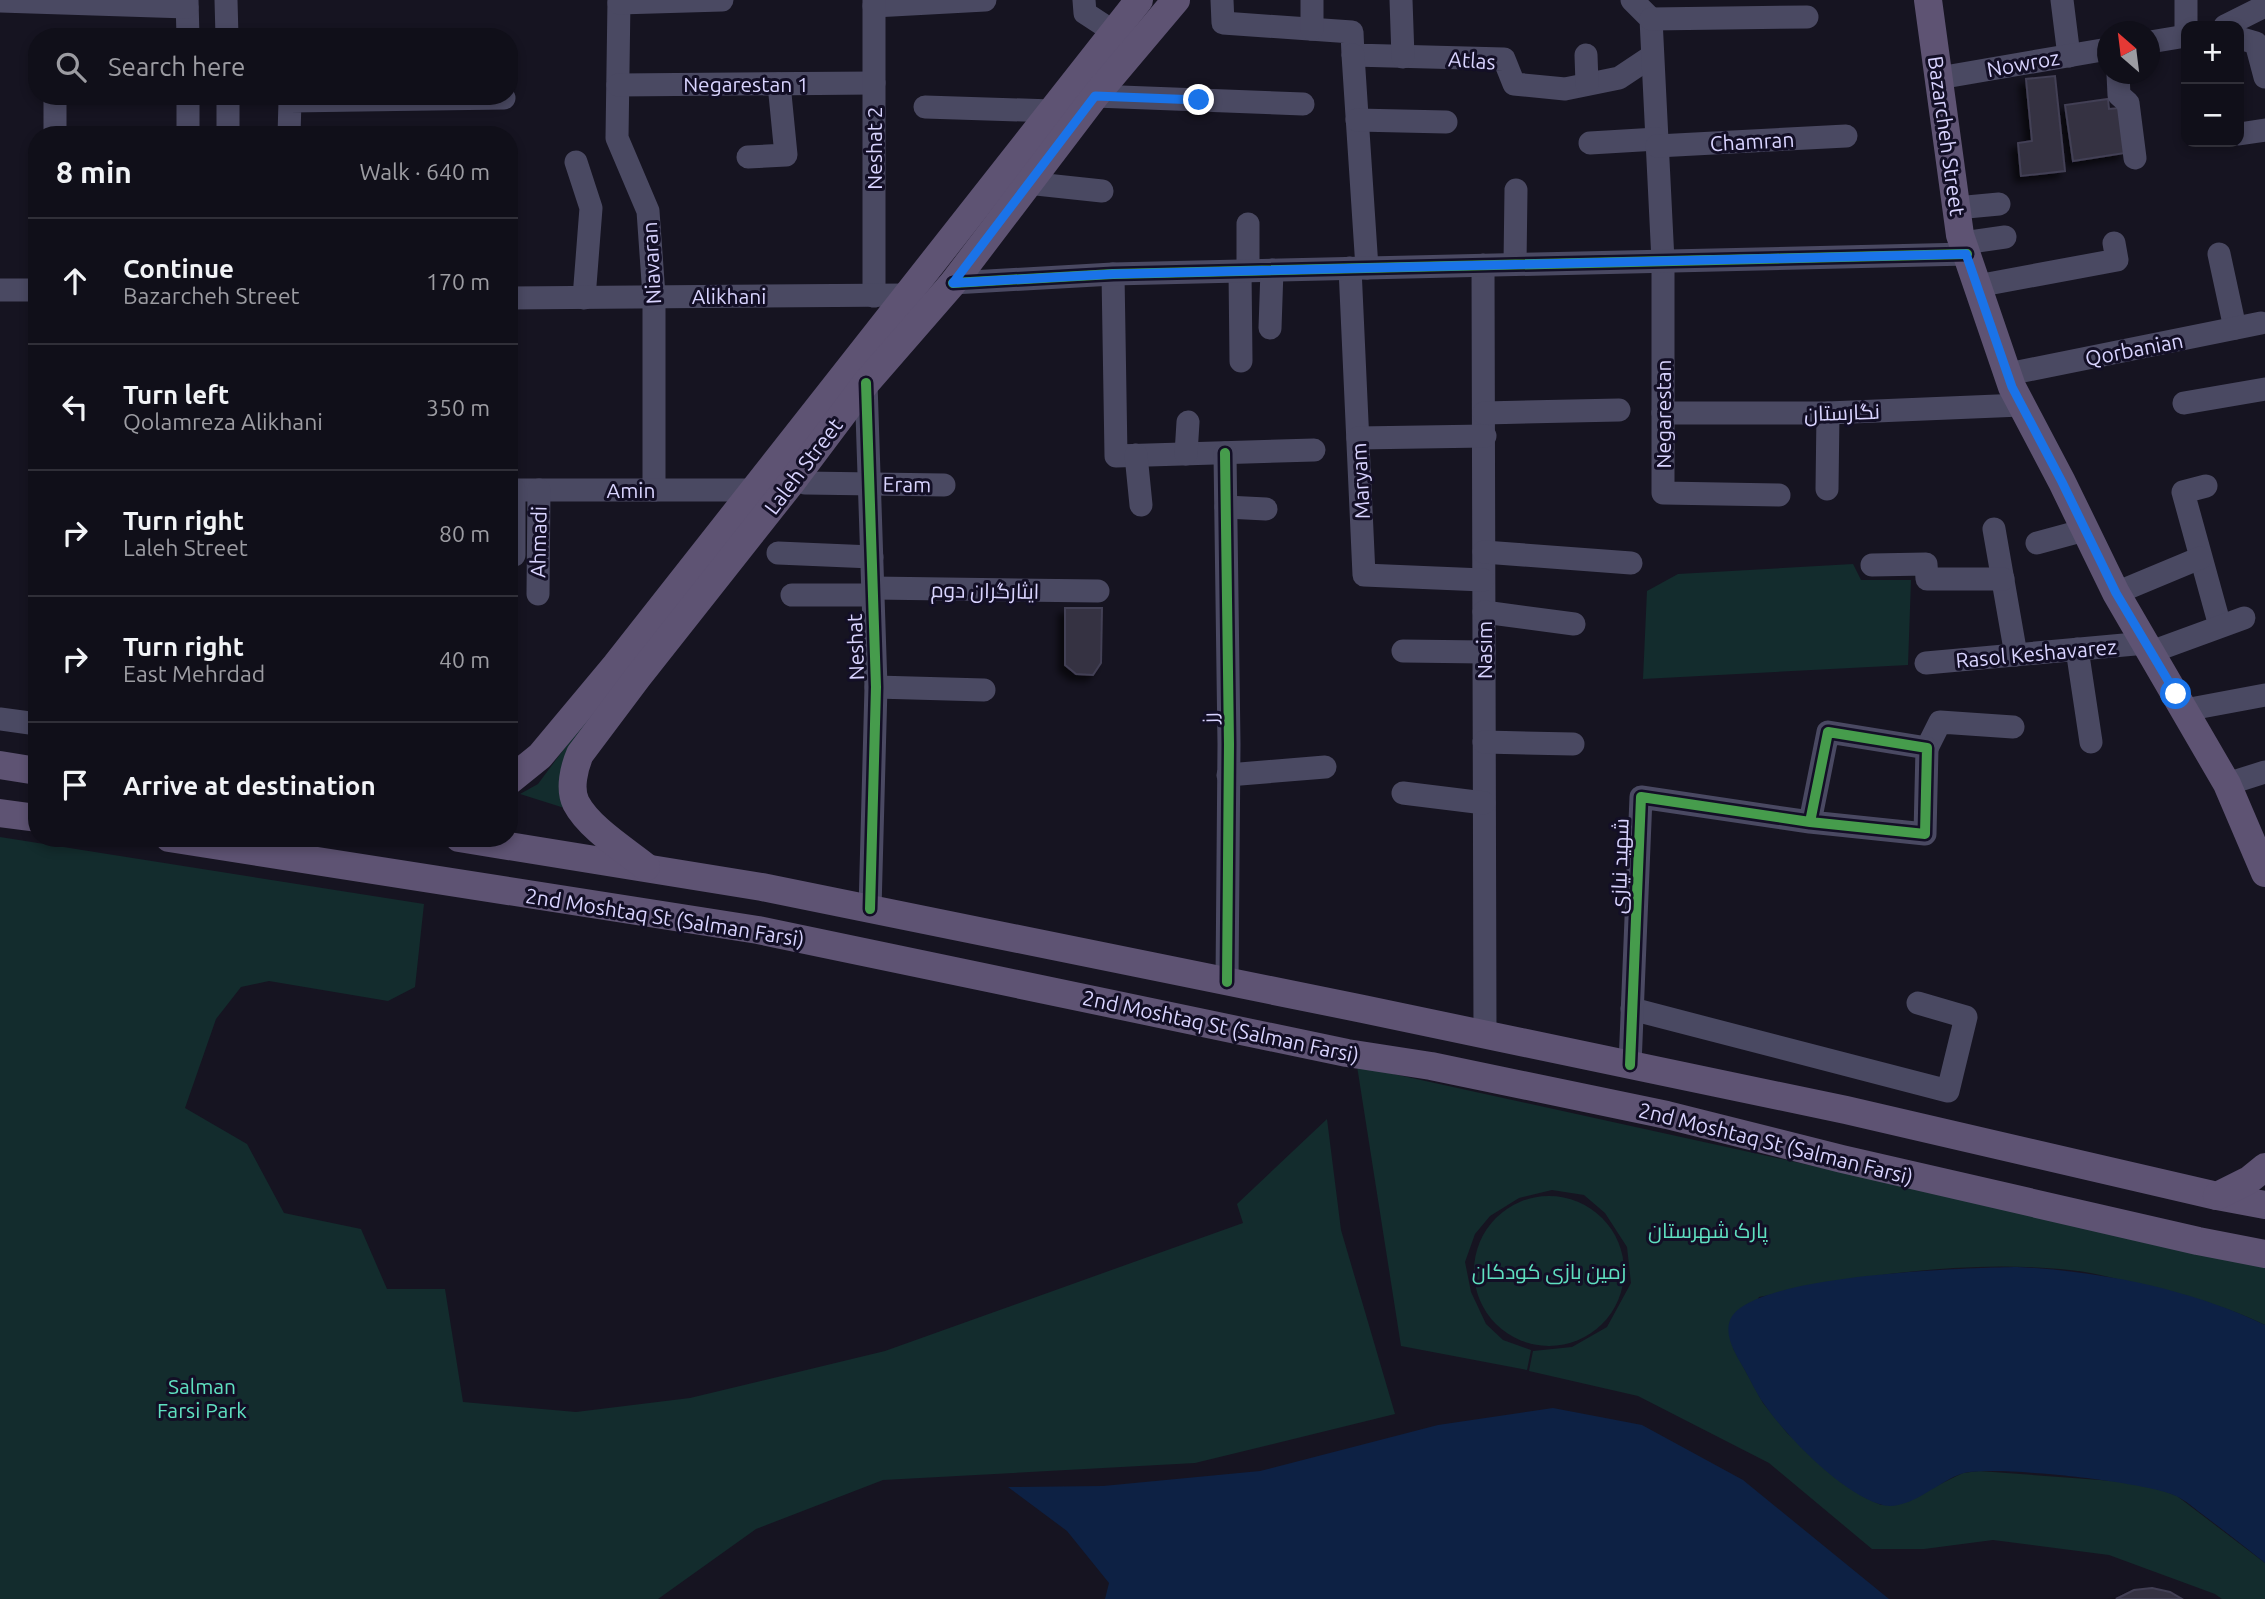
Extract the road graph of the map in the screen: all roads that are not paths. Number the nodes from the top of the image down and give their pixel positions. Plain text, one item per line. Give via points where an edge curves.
1 (226, 0) edge
2 (722, 0) edge
3 (985, 0) edge
4 (1084, 0) edge
5 (1139, 0) edge
6 (1175, 0) edge
7 (1222, 0) edge
8 (1312, 0) edge
9 (1401, 0) edge
10 (1632, 0) edge
11 (1928, 0) edge
12 (2063, 0) edge
13 (2186, 0) edge
14 (0, 1) edge
15 (619, 2) edge
16 (187, 3) edge
17 (874, 3) edge
18 (2265, 6) edge
19 (1807, 18) dead end
20 (1651, 19) junction
21 (2186, 21) edge
22 (2235, 21) edge
23 (188, 28) edge
24 (227, 28) edge
25 (1312, 29) junction
26 (1114, 32) junction
27 (2181, 37) edge
28 (2244, 39) edge
29 (2160, 40) edge
30 (2097, 52) edge
31 (1353, 55) junction
32 (1587, 55) dead end
33 (1652, 56) junction
34 (2069, 56) junction
35 (1403, 57) junction
36 (2265, 77) edge
37 (1939, 78) junction
38 (874, 83) junction
39 (779, 84) junction
40 (1587, 84) junction
41 (2118, 84) edge
42 (618, 85) junction
43 (1095, 96) junction
44 (1303, 104) dead end
45 (55, 105) edge
46 (188, 105) edge
47 (228, 105) edge
48 (290, 105) edge
49 (925, 107) dead end
50 (1052, 111) junction
51 (1357, 120) junction
52 (1446, 122) dead end
53 (55, 126) edge
54 (188, 126) edge
55 (228, 126) edge
56 (289, 126) edge
57 (2265, 130) edge
58 (2244, 133) edge
59 (1846, 136) dead end
60 (1657, 142) junction
61 (1590, 144) dead end
62 (748, 157) dead end
63 (2135, 158) dead end
64 (576, 162) dead end
65 (1027, 183) junction
66 (1517, 190) dead end
67 (1102, 191) dead end
68 (997, 202) junction
69 (1999, 204) dead end
70 (1956, 208) junction
71 (1248, 224) dead end
72 (2004, 237) dead end
73 (2114, 243) dead end
74 (1965, 248) junction
75 (2219, 254) dead end
76 (1663, 261) junction
77 (1515, 264) junction
78 (1483, 265) junction
79 (1359, 268) junction
80 (1272, 270) junction
81 (1244, 271) junction
82 (1113, 274) junction
83 (953, 283) junction
84 (1978, 286) junction
85 (0, 290) edge
86 (28, 290) edge
87 (908, 295) junction
88 (654, 296) junction
89 (874, 296) junction
90 (518, 298) edge
91 (584, 298) junction
92 (2261, 323) dead end
93 (1270, 328) dead end
94 (2235, 328) junction
95 (1241, 361) dead end
96 (2008, 374) junction
97 (866, 383) junction
98 (2265, 389) edge
99 (2185, 403) dead end
100 (2021, 405) junction
101 (1619, 410) dead end
102 (1828, 413) junction
103 (1663, 414) junction
104 (1188, 422) dead end
105 (1484, 425) junction
106 (1358, 438) junction
107 (1314, 450) dead end
108 (1225, 453) junction
109 (1186, 454) junction
110 (1136, 456) junction
111 (805, 483) dead end
112 (870, 483) junction
113 (944, 485) dead end
114 (2206, 485) dead end
115 (1827, 489) dead end
116 (518, 490) edge
117 (539, 490) junction
118 (654, 490) junction
119 (753, 490) junction
120 (1779, 495) dead end
121 (1141, 505) dead end
122 (1226, 508) junction
123 (1266, 509) dead end
124 (1994, 528) dead end
125 (2085, 530) junction
126 (2037, 543) dead end
127 (1484, 552) junction
128 (778, 553) dead end
129 (872, 557) junction
130 (2200, 558) junction
131 (1631, 564) dead end
132 (1872, 565) dead end
133 (2003, 579) junction
134 (1483, 580) junction
135 (1098, 591) dead end
136 (873, 592) junction
137 (2116, 593) junction
138 (538, 594) dead end
139 (792, 595) dead end
140 (1484, 612) junction
141 (2244, 618) dead end
142 (1574, 624) dead end
143 (2220, 626) junction
144 (2148, 647) junction
145 (2077, 649) junction
146 (1404, 651) dead end
147 (1484, 652) junction
148 (2016, 655) junction
149 (1926, 663) dead end
150 (626, 671) junction
151 (876, 687) junction
152 (984, 690) dead end
153 (2265, 695) edge
154 (2185, 710) junction
155 (0, 719) edge
156 (28, 723) edge
157 (2013, 727) dead end
158 (1484, 742) junction
159 (2091, 742) dead end
160 (1573, 744) dead end
161 (1927, 748) junction
162 (0, 765) edge
163 (1325, 766) dead end
164 (28, 770) edge
165 (2265, 772) edge
166 (518, 773) edge
167 (1228, 775) junction
168 (2227, 784) junction
169 (1403, 793) dead end
170 (1484, 803) junction
171 (0, 813) edge
172 (28, 817) edge
173 (1810, 822) junction
174 (227, 847) edge
175 (515, 847) edge
176 (649, 869) junction
177 (2265, 873) edge
178 (870, 909) junction
179 (1227, 982) junction
180 (1918, 1003) dead end
181 (1632, 1009) junction
182 (1485, 1035) junction
183 (1630, 1065) junction
184 (2265, 1167) edge
185 (2217, 1196) junction
186 (2265, 1205) edge
187 (2265, 1254) edge

1 - 24 street
2 - 15 street
3 - 17 street
4 - 26 street via 1086,13
5 - 26 main road, Laleh Street
6 - 43 main road, Laleh Street
7 - 25 street via 1223,23
8 - 25 street
9 - 35 street
10 - 20 street
11 - 37 main road, Bazarcheh Street
12 - 34 street
13 - 21 street
14 - 16 street
15 - 42 street, Niavaran
16 - 23 street
17 - 38 street, Neshat 2
18 - 22 street
19 - 20 street
20 - 33 street
25 - 31 street via 1352,32
26 - 50 main road, Laleh Street
27 - 29 street
28 - 36 street via 2256,43
30 - 34 street, Nowroz
31 - 35 street, Atlas
31 - 51 street
32 - 40 street
33 - 40 street, Atlas via 1619,78
33 - 60 street
34 - 37 street, Nowroz
35 - 40 street, Atlas via 1504,59 1514,84 1565,89
37 - 70 main road, Bazarcheh Street
38 - 39 street, Negarestan 1
38 - 89 street, Neshat 2
39 - 42 street, Negarestan 1
39 - 62 street via 786,155
41 - 63 street via 2119,95 2128,103
42 - 88 street, Niavaran via 617,138 648,211
43 - 44 street
43 - 65 main road, Laleh Street
45 - 53 street
46 - 54 street
47 - 55 street
48 - 56 street
49 - 50 street
50 - 68 main road, Laleh Street
51 - 52 street
51 - 79 street
57 - 58 street
59 - 60 street, Chamran
60 - 61 street, Chamran
60 - 76 street
64 - 91 street via 591,208
65 - 67 street
65 - 68 main road, Laleh Street
66 - 77 street
68 - 83 main road, Laleh Street
68 - 87 main road, Laleh Street
69 - 70 street
70 - 74 main road, Bazarcheh Street
71 - 81 street
72 - 74 street
73 - 84 street via 2117,260
74 - 76 street
74 - 84 main road, Bazarcheh Street
75 - 94 street
76 - 77 street
76 - 103 street, Negarestan
77 - 78 street
78 - 79 street
78 - 105 street, Nasim
79 - 80 street
79 - 106 street, Maryam
80 - 81 street
80 - 93 street
81 - 82 street
81 - 95 street
82 - 83 street
82 - 110 street via 1116,456
83 - 97 main road, Laleh Street
84 - 96 main road, Bazarcheh Street
85 - 86 street
87 - 89 street, Alikhani
87 - 119 main road, Laleh Street
88 - 89 street, Alikhani
88 - 91 street, Alikhani
88 - 118 street, Niavaran
90 - 91 street, Alikhani
92 - 94 street, Qorbanian
94 - 96 street, Qorbanian
96 - 100 main road, Bazarcheh Street
97 - 112 street, Neshat
97 - 150 main road, Laleh Street via 783,493
98 - 99 street
100 - 102 street, نگارستان
100 - 125 main road, Bazarcheh Street
101 - 105 street
102 - 103 street, نگارستان
102 - 115 street
103 - 120 street, Negarestan via 1663,494
104 - 109 street
105 - 106 street
105 - 127 street, Nasim
106 - 134 street, Maryam via 1364,575
107 - 108 street
108 - 109 street
108 - 122 street, رز
109 - 110 street
110 - 121 street
111 - 112 street, Eram
112 - 113 street, Eram
112 - 129 street, Neshat
114 - 130 street via 2183,492
116 - 117 street, Amin
117 - 118 street, Amin
117 - 138 street, Ahmadi
118 - 119 street, Amin
119 - 150 main road, Laleh Street
122 - 123 street
122 - 167 street, رز
124 - 133 street
125 - 126 street
125 - 137 main road, Bazarcheh Street
127 - 131 street
127 - 134 street, Nasim
128 - 129 street
129 - 136 street, Neshat
130 - 137 street
130 - 143 street
132 - 133 street via 1926,564 1927,579
133 - 148 street
134 - 140 street, Nasim
135 - 136 street, ایثارگران دوم
136 - 139 street, ایثارگران دوم
136 - 151 street, Neshat
137 - 144 main road, Bazarcheh Street
140 - 142 street
140 - 147 street, Nasim
141 - 143 street, Rasol Keshavarez
143 - 144 street, Rasol Keshavarez
144 - 145 street, Rasol Keshavarez
144 - 154 main road, Bazarcheh Street
145 - 148 street, Rasol Keshavarez
145 - 159 street
146 - 147 street
147 - 158 street, Nasim
148 - 149 street, Rasol Keshavarez
150 - 166 main road, Laleh Street
150 - 176 main road, Laleh Street via 575,766 575,802 603,834
151 - 152 street
151 - 178 street, Neshat
153 - 154 street
154 - 168 main road, Bazarcheh Street
155 - 156 street
157 - 161 street via 1940,722
158 - 160 street
158 - 170 street, Nasim
161 - 173 street via 1828,732
161 - 173 street, شهید نیازی via 1925,834
162 - 164 main road
163 - 167 street
165 - 168 street
167 - 179 street, رز
168 - 177 main road, Bazarcheh Street
169 - 170 street
170 - 182 street, Nasim
171 - 172 main road
173 - 181 street, شهید نیازی via 1641,797
174 - 187 main road, 2nd Moshtaq St (Salman Farsi) via 758,930 1654,1112 1855,1163
175 - 176 main road, 2nd Moshtaq St (Salman Farsi)
176 - 178 main road, 2nd Moshtaq St (Salman Farsi)
178 - 179 main road, 2nd Moshtaq St (Salman Farsi)
179 - 182 main road, 2nd Moshtaq St (Salman Farsi)
180 - 181 street via 1966,1017 1948,1091
181 - 183 street, شهید نیازی
182 - 183 main road, 2nd Moshtaq St (Salman Farsi)
183 - 185 main road, 2nd Moshtaq St (Salman Farsi)
184 - 185 main road
185 - 186 main road, 2nd Moshtaq St (Salman Farsi)

